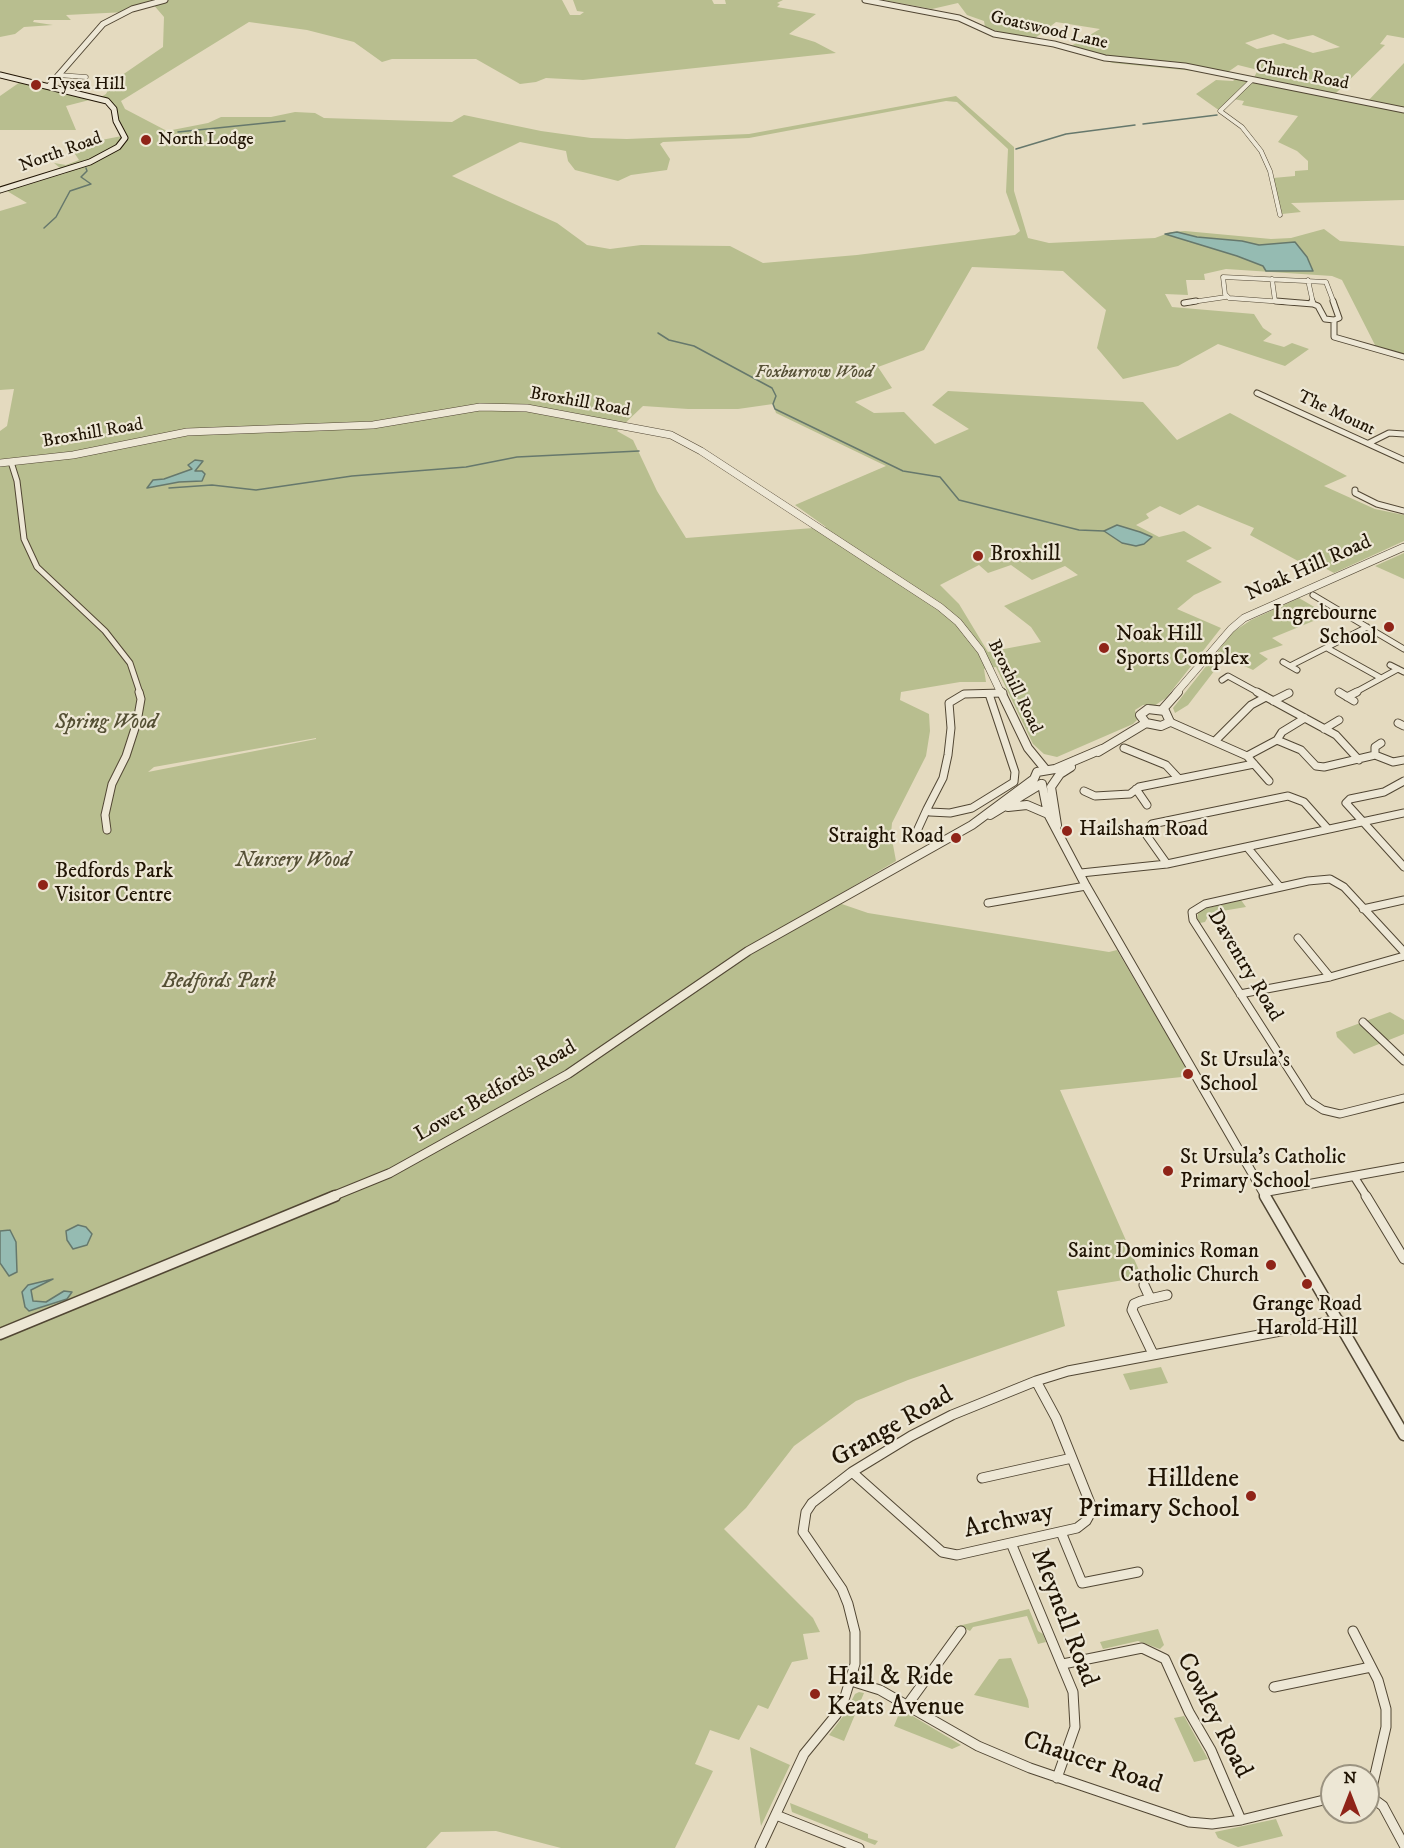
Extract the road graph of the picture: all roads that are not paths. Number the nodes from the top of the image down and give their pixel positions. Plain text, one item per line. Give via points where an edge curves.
1 (165, 0) edge
2 (865, 0) edge
3 (1195, 68) joint
4 (0, 75) edge
5 (58, 75) junction
6 (86, 77) dead end
7 (1252, 80) junction
8 (49, 86) junction
9 (1404, 110) edge
10 (0, 190) edge
11 (1280, 215) dead end
12 (1272, 279) junction
13 (1308, 280) junction
14 (1226, 297) junction
15 (1275, 301) junction
16 (1184, 303) dead end
17 (1313, 304) junction
18 (1334, 320) junction
19 (1404, 357) edge
20 (1257, 393) dead end
21 (1404, 434) edge
22 (1368, 444) junction
23 (1404, 460) edge
24 (11, 462) junction
25 (0, 463) edge
26 (1355, 490) dead end
27 (1404, 510) edge
28 (1404, 547) edge
29 (1313, 595) dead end
30 (1367, 627) junction
31 (1327, 648) junction
32 (1404, 649) edge
33 (1283, 662) dead end
34 (1390, 665) dead end
35 (1290, 666) junction
36 (1297, 670) dead end
37 (1401, 671) edge
38 (1236, 672) dead end
39 (1228, 676) junction
40 (1381, 678) junction
41 (1222, 680) dead end
42 (1339, 692) dead end
43 (1003, 693) junction
44 (1288, 693) dead end
45 (989, 694) junction
46 (1266, 697) junction
47 (1347, 697) junction
48 (1354, 700) dead end
49 (1273, 701) junction
50 (1162, 710) junction
51 (1305, 718) junction
52 (1339, 720) dead end
53 (1170, 722) junction
54 (1146, 723) junction
55 (1324, 729) junction
56 (1277, 740) junction
57 (1215, 741) junction
58 (1381, 743) dead end
59 (1028, 748) junction
60 (1124, 748) dead end
61 (1102, 749) junction
62 (1375, 755) junction
63 (1246, 756) junction
64 (1359, 760) junction
65 (1404, 760) edge
66 (1254, 764) junction
67 (1047, 771) junction
68 (1179, 779) junction
69 (1038, 780) junction
70 (1056, 781) junction
71 (1269, 781) dead end
72 (1404, 781) edge
73 (1136, 789) junction
74 (1084, 791) dead end
75 (1147, 805) dead end
76 (1005, 808) junction
77 (927, 809) junction
78 (1404, 813) edge
79 (1048, 814) junction
80 (979, 820) junction
81 (1362, 822) junction
82 (1058, 829) junction
83 (1328, 829) junction
84 (107, 830) dead end
85 (917, 831) dead end
86 (1247, 847) junction
87 (1167, 864) junction
88 (1404, 867) edge
89 (1081, 873) junction
90 (1086, 886) junction
91 (1280, 887) junction
92 (1404, 900) edge
93 (988, 903) dead end
94 (1363, 909) junction
95 (1298, 938) dead end
96 (1404, 954) edge
97 (1330, 977) junction
98 (1240, 994) junction
99 (1363, 1022) dead end
100 (1404, 1061) edge
101 (1404, 1098) edge
102 (1404, 1167) edge
103 (1355, 1178) junction
104 (1265, 1192) junction
105 (1404, 1259) edge
106 (1144, 1285) dead end
107 (1167, 1295) dead end
108 (1150, 1298) junction
109 (1339, 1320) junction
110 (0, 1334) edge
111 (1153, 1354) junction
112 (1036, 1381) junction
113 (1404, 1435) edge
114 (1072, 1458) junction
115 (852, 1472) junction
116 (982, 1478) dead end
117 (1061, 1532) junction
118 (1011, 1544) junction
119 (1138, 1572) dead end
120 (961, 1631) dead end
121 (1353, 1631) dead end
122 (1063, 1664) junction
123 (1371, 1667) junction
124 (851, 1681) junction
125 (1274, 1688) dead end
126 (908, 1704) junction
127 (1377, 1764) edge
128 (1058, 1778) junction
129 (1320, 1801) edge
130 (1380, 1804) edge
131 (776, 1815) junction
132 (1241, 1820) junction
133 (1404, 1845) edge
134 (760, 1848) edge
135 (860, 1848) edge

1 - 5 street via 132,9 104,24
2 - 3 street, Goatswood Lane via 959,18 994,34 1054,44 1098,57
3 - 7 street, Church Road
4 - 8 main road
5 - 6 street
5 - 8 street
7 - 9 street, Church Road
7 - 11 street via 1220,111 1242,127 1261,151
8 - 10 main road, North Road via 107,101 125,135 118,147 90,162
12 - 13 street
12 - 14 street via 1223,278
12 - 15 street
13 - 17 street
13 - 18 street via 1326,282 1339,318
14 - 15 street
14 - 16 street
15 - 17 street
17 - 18 street via 1325,319
18 - 19 street via 1334,337
20 - 22 street, The Mount
21 - 22 street via 1389,433
22 - 23 street, The Mount
24 - 25 street, Broxhill Road
24 - 43 street, Broxhill Road via 107,449 187,432 373,424 480,407 527,408 656,432 685,441 940,607 973,637
24 - 84 street via 24,539 37,567 105,631 136,675 141,699 137,722 112,784 105,815
26 - 27 street via 1371,501
28 - 50 street, Noak Hill Road via 1244,618
29 - 30 street
30 - 31 street
30 - 32 street
31 - 35 street
31 - 40 street
33 - 35 street
34 - 37 street
35 - 36 street
37 - 40 street
38 - 39 street
39 - 41 street
39 - 46 street
40 - 47 street
42 - 47 street
43 - 45 street
43 - 59 street, Broxhill Road
44 - 49 street
45 - 77 street via 964,694 949,703 948,755 943,778
45 - 77 street via 1015,772 1014,782 972,808 940,813
46 - 49 street
46 - 57 street via 1251,705
47 - 48 street
49 - 51 street
50 - 53 street
50 - 54 street, Noak Hill Road via 1141,713
51 - 55 street
51 - 56 street via 1282,732
52 - 55 street
53 - 54 street, Noak Hill Road via 1161,726
53 - 57 street
54 - 61 street, Noak Hill Road
55 - 64 street via 1336,735
56 - 63 street
56 - 64 street via 1300,750 1316,766
57 - 63 street
58 - 62 street via 1375,747
59 - 67 street, Broxhill Road
59 - 69 street, Broxhill Road
60 - 68 street via 1170,767
61 - 67 street, Noak Hill Road
61 - 70 street, Noak Hill Road via 1064,771
62 - 64 street
62 - 65 street via 1393,762
63 - 66 street
66 - 68 street
66 - 71 street
67 - 69 street, Noak Hill Road
67 - 70 street
68 - 73 street
69 - 70 street
69 - 76 street, Lower Bedfords Road
69 - 79 street
69 - 80 street, Lower Bedfords Road
70 - 82 street via 1050,793
72 - 81 street via 1384,792 1348,800
73 - 74 street via 1130,794 1093,799
73 - 75 street
76 - 79 street via 1027,806
76 - 80 street, Lower Bedfords Road
77 - 85 street
78 - 81 street
79 - 82 street
80 - 110 street, Lower Bedfords Road via 748,951 568,1074 390,1173
81 - 83 street
81 - 88 street
82 - 89 street
83 - 86 street
83 - 87 street via 1306,804 1288,796 1152,824 1145,833
86 - 87 street
86 - 91 street
87 - 89 street
89 - 90 street
90 - 93 street
90 - 104 street
91 - 94 street, Daventry Road via 1330,879 1341,884
91 - 98 street, Daventry Road via 1204,904 1192,912 1193,920
92 - 94 street
94 - 96 street, Daventry Road
95 - 97 street
96 - 97 street
97 - 98 street
98 - 101 street, Daventry Road via 1308,1101 1315,1106 1347,1113
99 - 100 street
102 - 103 street
103 - 104 street
103 - 105 street
104 - 109 street
106 - 108 street
107 - 108 street
108 - 111 street via 1134,1304 1132,1310
109 - 111 street, Grange Road
109 - 113 street
111 - 112 street, Grange Road
112 - 114 street, Archway
112 - 115 street, Grange Road via 952,1415
114 - 116 street
114 - 117 street, Archway via 1091,1512 1082,1525
115 - 118 street, Archway via 942,1552 957,1555
115 - 124 street, Grange Road via 812,1503 803,1522 808,1541 848,1604 857,1646
117 - 118 street, Archway
117 - 119 street via 1082,1583
118 - 122 street, Meynell Road
120 - 126 street
121 - 123 street
122 - 128 street, Meynell Road via 1073,1692 1076,1717
122 - 132 street, Cowley Road via 1142,1648 1165,1659
123 - 125 street
123 - 127 street via 1383,1695 1386,1727
124 - 126 street, Chaucer Road
124 - 131 street, Grange Road via 836,1714 804,1754
126 - 128 street, Chaucer Road via 978,1746
128 - 132 street, Chaucer Road via 1189,1822
129 - 132 street, Chaucer Road
130 - 133 street
131 - 134 street, Grange Road
131 - 135 street

